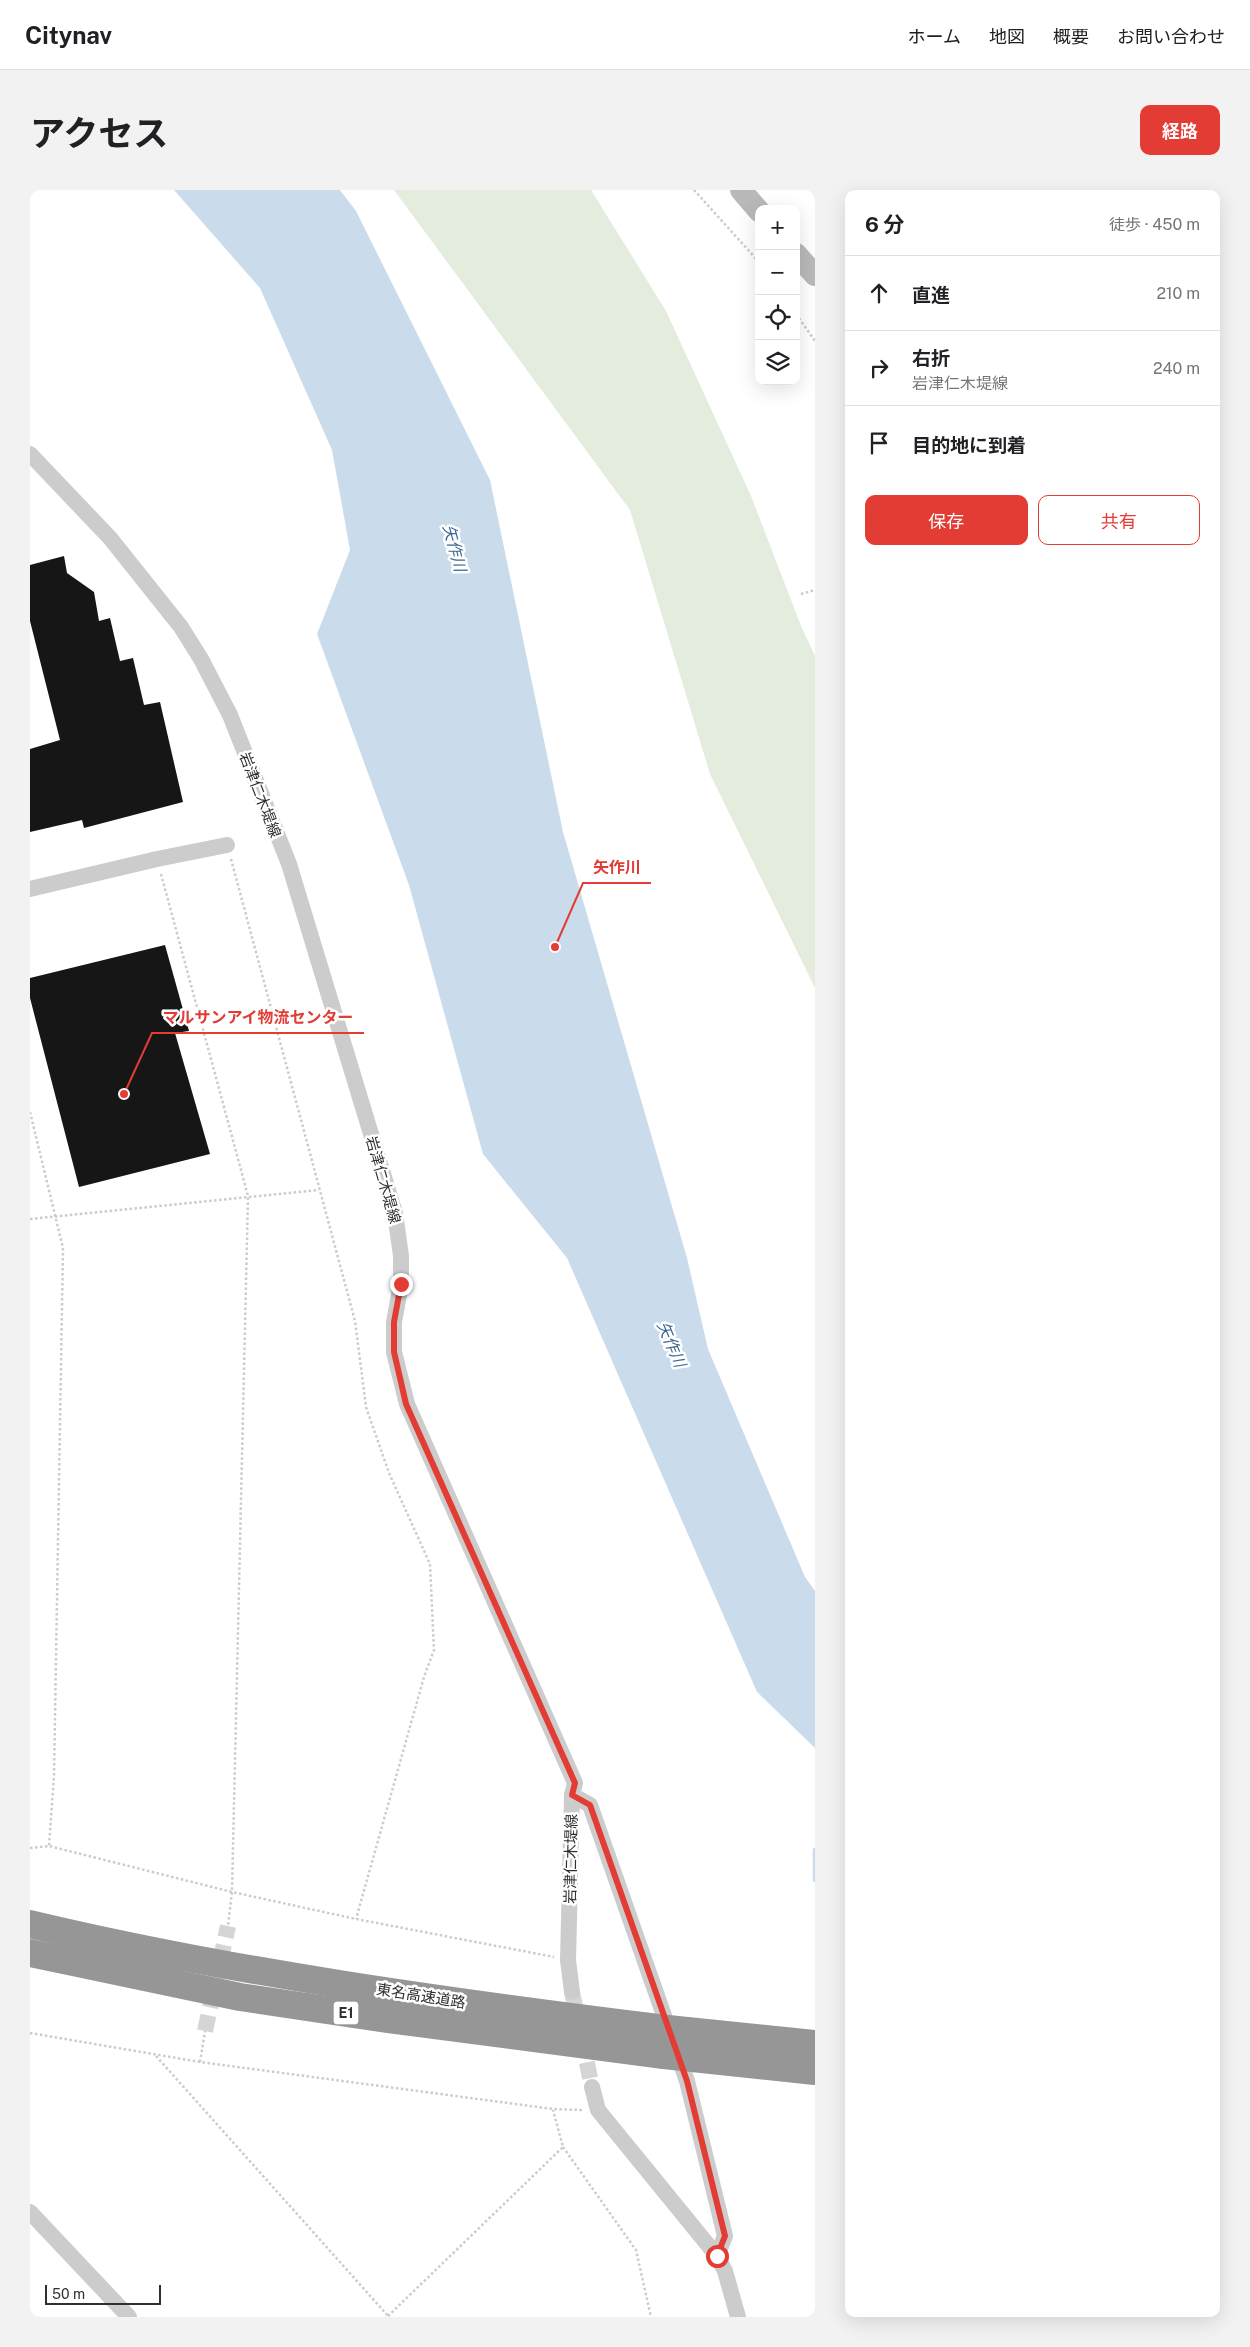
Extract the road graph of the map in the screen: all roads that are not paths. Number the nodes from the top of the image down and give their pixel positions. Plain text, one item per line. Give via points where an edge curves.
1 (741, 190) edge
2 (755, 206) edge
3 (800, 258) edge
4 (815, 275) edge
5 (30, 454) edge
6 (227, 845) road end
7 (30, 888) edge
8 (572, 1795) junction
9 (30, 1924) edge
10 (30, 1953) edge
11 (572, 1992) tunnel mouth
12 (815, 2044) edge
13 (815, 2071) edge
14 (592, 2087) tunnel mouth
15 (30, 2212) edge
16 (717, 2256) junction
17 (129, 2317) edge
18 (738, 2317) edge

1 - 2 street
3 - 4 street
5 - 8 street, 岩津仁木堤線 via 110,538 181,627 202,659 230,715 288,864 395,1213 402,1256 394,1352 406,1404 575,1783
6 - 7 street
8 - 11 street, 岩津仁木堤線 via 568,1960
8 - 16 street via 590,1805 687,2081 725,2236
9 - 12 highway, 東名高速道路 / E1, bridge via 245,1968 531,2012
10 - 13 highway, 東名高速道路 / E1, bridge via 240,1996 415,2023
14 - 16 street via 598,2110
15 - 17 street
16 - 18 street via 725,2271

